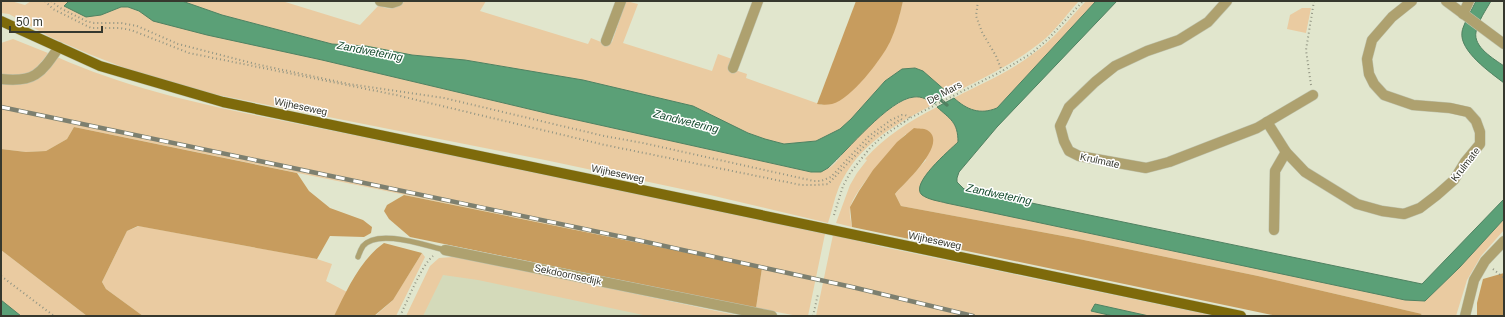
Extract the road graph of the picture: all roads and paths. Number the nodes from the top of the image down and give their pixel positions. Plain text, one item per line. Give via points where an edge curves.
1 (45, 1) edge
2 (51, 1) edge
3 (380, 1) edge
4 (398, 1) edge
5 (621, 1) edge
6 (758, 1) edge
7 (978, 1) edge
8 (1083, 1) edge
9 (1227, 1) edge
10 (1314, 1) edge
11 (1412, 1) edge
12 (1446, 1) edge
13 (1469, 1) edge
14 (1464, 15) junction
15 (1, 21) edge
16 (606, 41) dead end
17 (1504, 44) edge
18 (59, 47) junction
19 (733, 68) dead end
20 (1002, 71) junction
21 (1, 78) edge
22 (1313, 96) joint
23 (910, 118) junction
24 (905, 122) junction
25 (1267, 122) junction
26 (1286, 152) junction
27 (834, 215) dead end
28 (1274, 230) dead end
29 (1504, 241) edge
30 (445, 250) junction
31 (358, 257) dead end
32 (1483, 263) junction
33 (1, 276) edge
34 (1504, 278) edge
35 (818, 294) dead end
36 (54, 316) edge
37 (400, 316) edge
38 (772, 316) edge
39 (813, 316) edge
40 (1241, 316) edge
41 (1465, 316) edge

1 - 24 path via 53,9 91,28 126,29 189,53 396,95 605,145 801,185 828,184 874,136 901,119
2 - 23 path via 86,21 137,26 178,44 260,65 350,84 444,98 596,135 814,181 831,177 869,136 891,120 902,115
3 - 4 street
5 - 16 street
6 - 19 street
7 - 20 path via 976,16
8 - 20 path, De Mars via 1032,53
9 - 25 street, Krulmate via 1208,22 1179,40 1115,66 1095,82 1070,107 1060,126 1064,141 1069,151 1080,156 1146,168 1169,162
10 - 22 path via 1306,50
11 - 26 street, Krulmate via 1392,17 1372,40 1367,59 1369,74 1384,95 1413,105 1468,112 1476,121 1480,132 1480,144 1454,180 1420,208 1404,214 1382,211 1357,204 1306,172
12 - 14 street
13 - 14 street
14 - 17 street
15 - 18 main road, Wijheseweg
18 - 21 street via 42,71 26,79
18 - 40 main road, Wijheseweg via 100,66 223,102
20 - 23 path, De Mars
22 - 25 street, Krulmate
23 - 24 path, De Mars
24 - 27 path, De Mars via 883,136 860,160 843,186
25 - 26 street, Krulmate
26 - 28 street via 1275,171
29 - 32 street
30 - 31 lane via 388,237 376,238 364,245
30 - 37 path via 429,260
30 - 38 street, Sekdoornsedijk
32 - 34 path
32 - 41 street via 1474,280
33 - 36 path
35 - 39 path

